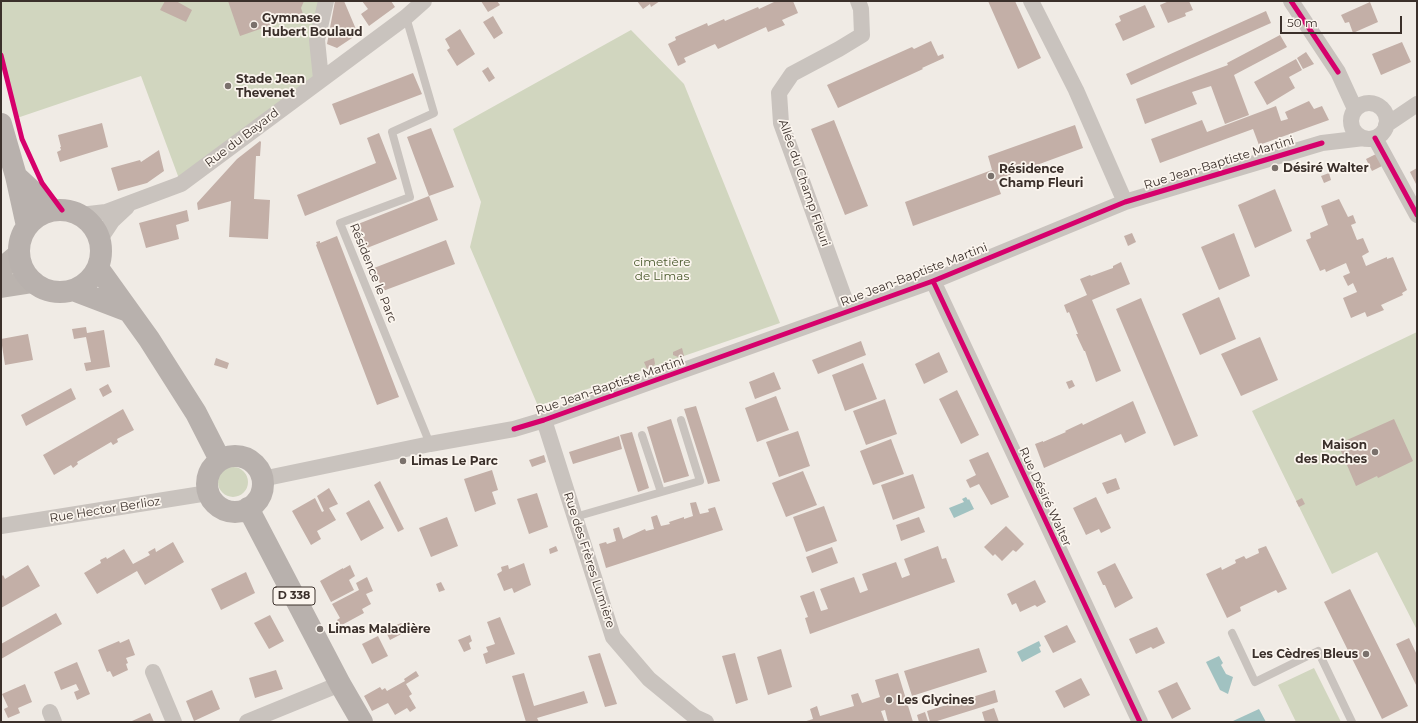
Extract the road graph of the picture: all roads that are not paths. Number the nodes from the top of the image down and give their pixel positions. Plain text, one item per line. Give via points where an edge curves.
1 (326, 1) edge
2 (424, 1) edge
3 (858, 1) edge
4 (1031, 1) edge
5 (1291, 1) edge
6 (406, 17) junction
7 (1338, 72) junction
8 (321, 79) junction
9 (1417, 102) edge
10 (1376, 106) junction
11 (1353, 115) junction
12 (1, 124) edge
13 (1386, 125) junction
14 (1370, 138) junction
15 (1322, 143) junction
16 (16, 176) junction
17 (1125, 202) junction
18 (129, 204) junction
19 (52, 210) junction
20 (80, 215) junction
21 (1417, 215) edge
22 (27, 226) junction
23 (100, 240) junction
24 (19, 254) junction
25 (98, 268) junction
26 (1, 269) edge
27 (933, 281) junction
28 (33, 282) junction
29 (1, 287) edge
30 (73, 290) junction
31 (128, 311) junction
32 (850, 311) junction
33 (544, 420) junction
34 (681, 420) dead end
35 (642, 435) dead end
36 (430, 444) junction
37 (220, 460) junction
38 (262, 479) junction
39 (661, 492) junction
40 (208, 493) junction
41 (248, 508) junction
42 (576, 517) junction
43 (1, 526) edge
44 (1232, 632) dead end
45 (153, 672) dead end
46 (340, 684) junction
47 (697, 720) edge
48 (174, 722) edge
49 (247, 722) edge
50 (362, 722) edge
51 (1140, 722) edge
52 (1352, 722) edge

1 - 8 street via 317,40
2 - 6 street, Rue du Bayard
3 - 32 street, Allée du Champ Fleuri via 862,9 862,35 792,74 779,93 781,123
4 - 17 street via 1076,90
5 - 7 street
6 - 8 street, Rue du Bayard
6 - 36 lane, Résidence le Parc via 434,113 392,132 410,197 340,223
7 - 10 street
7 - 11 street
8 - 18 street, Rue du Bayard via 181,184
9 - 10 street
9 - 13 street
10 - 11 street via 1359,105
10 - 13 street via 1385,114
11 - 14 street via 1355,132
11 - 15 street, Rue Jean-Baptiste Martini
12 - 16 main road
13 - 14 street via 1380,135
14 - 15 street, Rue Jean-Baptiste Martini
14 - 21 street
15 - 17 street, Rue Jean-Baptiste Martini
16 - 19 main road
16 - 22 main road
17 - 27 street, Rue Jean-Baptiste Martini
18 - 20 street, Rue du Bayard via 106,212
18 - 23 street, Rue du Bayard via 112,221
19 - 20 main road
19 - 22 main road via 43,213
20 - 23 main road via 92,225
22 - 24 main road via 19,244
23 - 25 main road via 101,259
24 - 26 main road
24 - 28 main road via 21,265
25 - 30 main road via 83,286
25 - 31 main road
27 - 32 street, Rue Jean-Baptiste Martini
27 - 51 street, Rue Désiré Walter
28 - 29 main road
28 - 30 main road via 45,290
30 - 31 main road
31 - 37 main road via 196,413
32 - 33 street, Rue Jean-Baptiste Martini
33 - 36 street, Rue Jean-Baptiste Martini via 514,429
33 - 42 street, Rue des Frères Lumière
34 - 39 lane via 700,481
35 - 39 lane
36 - 38 street, Rue Jean-Baptiste Martini
37 - 38 main road via 237,456 246,459 256,467
37 - 40 main road via 209,474
38 - 41 main road via 260,496
39 - 42 lane
40 - 41 main road via 212,500 225,510 233,512
40 - 43 street, Rue Hector Berlioz
41 - 46 main road, D 338
42 - 47 street, Rue des Frères Lumière via 613,637 649,679
44 - 52 lane via 1255,682 1318,651
45 - 48 street
46 - 49 street
46 - 50 main road, D 338

